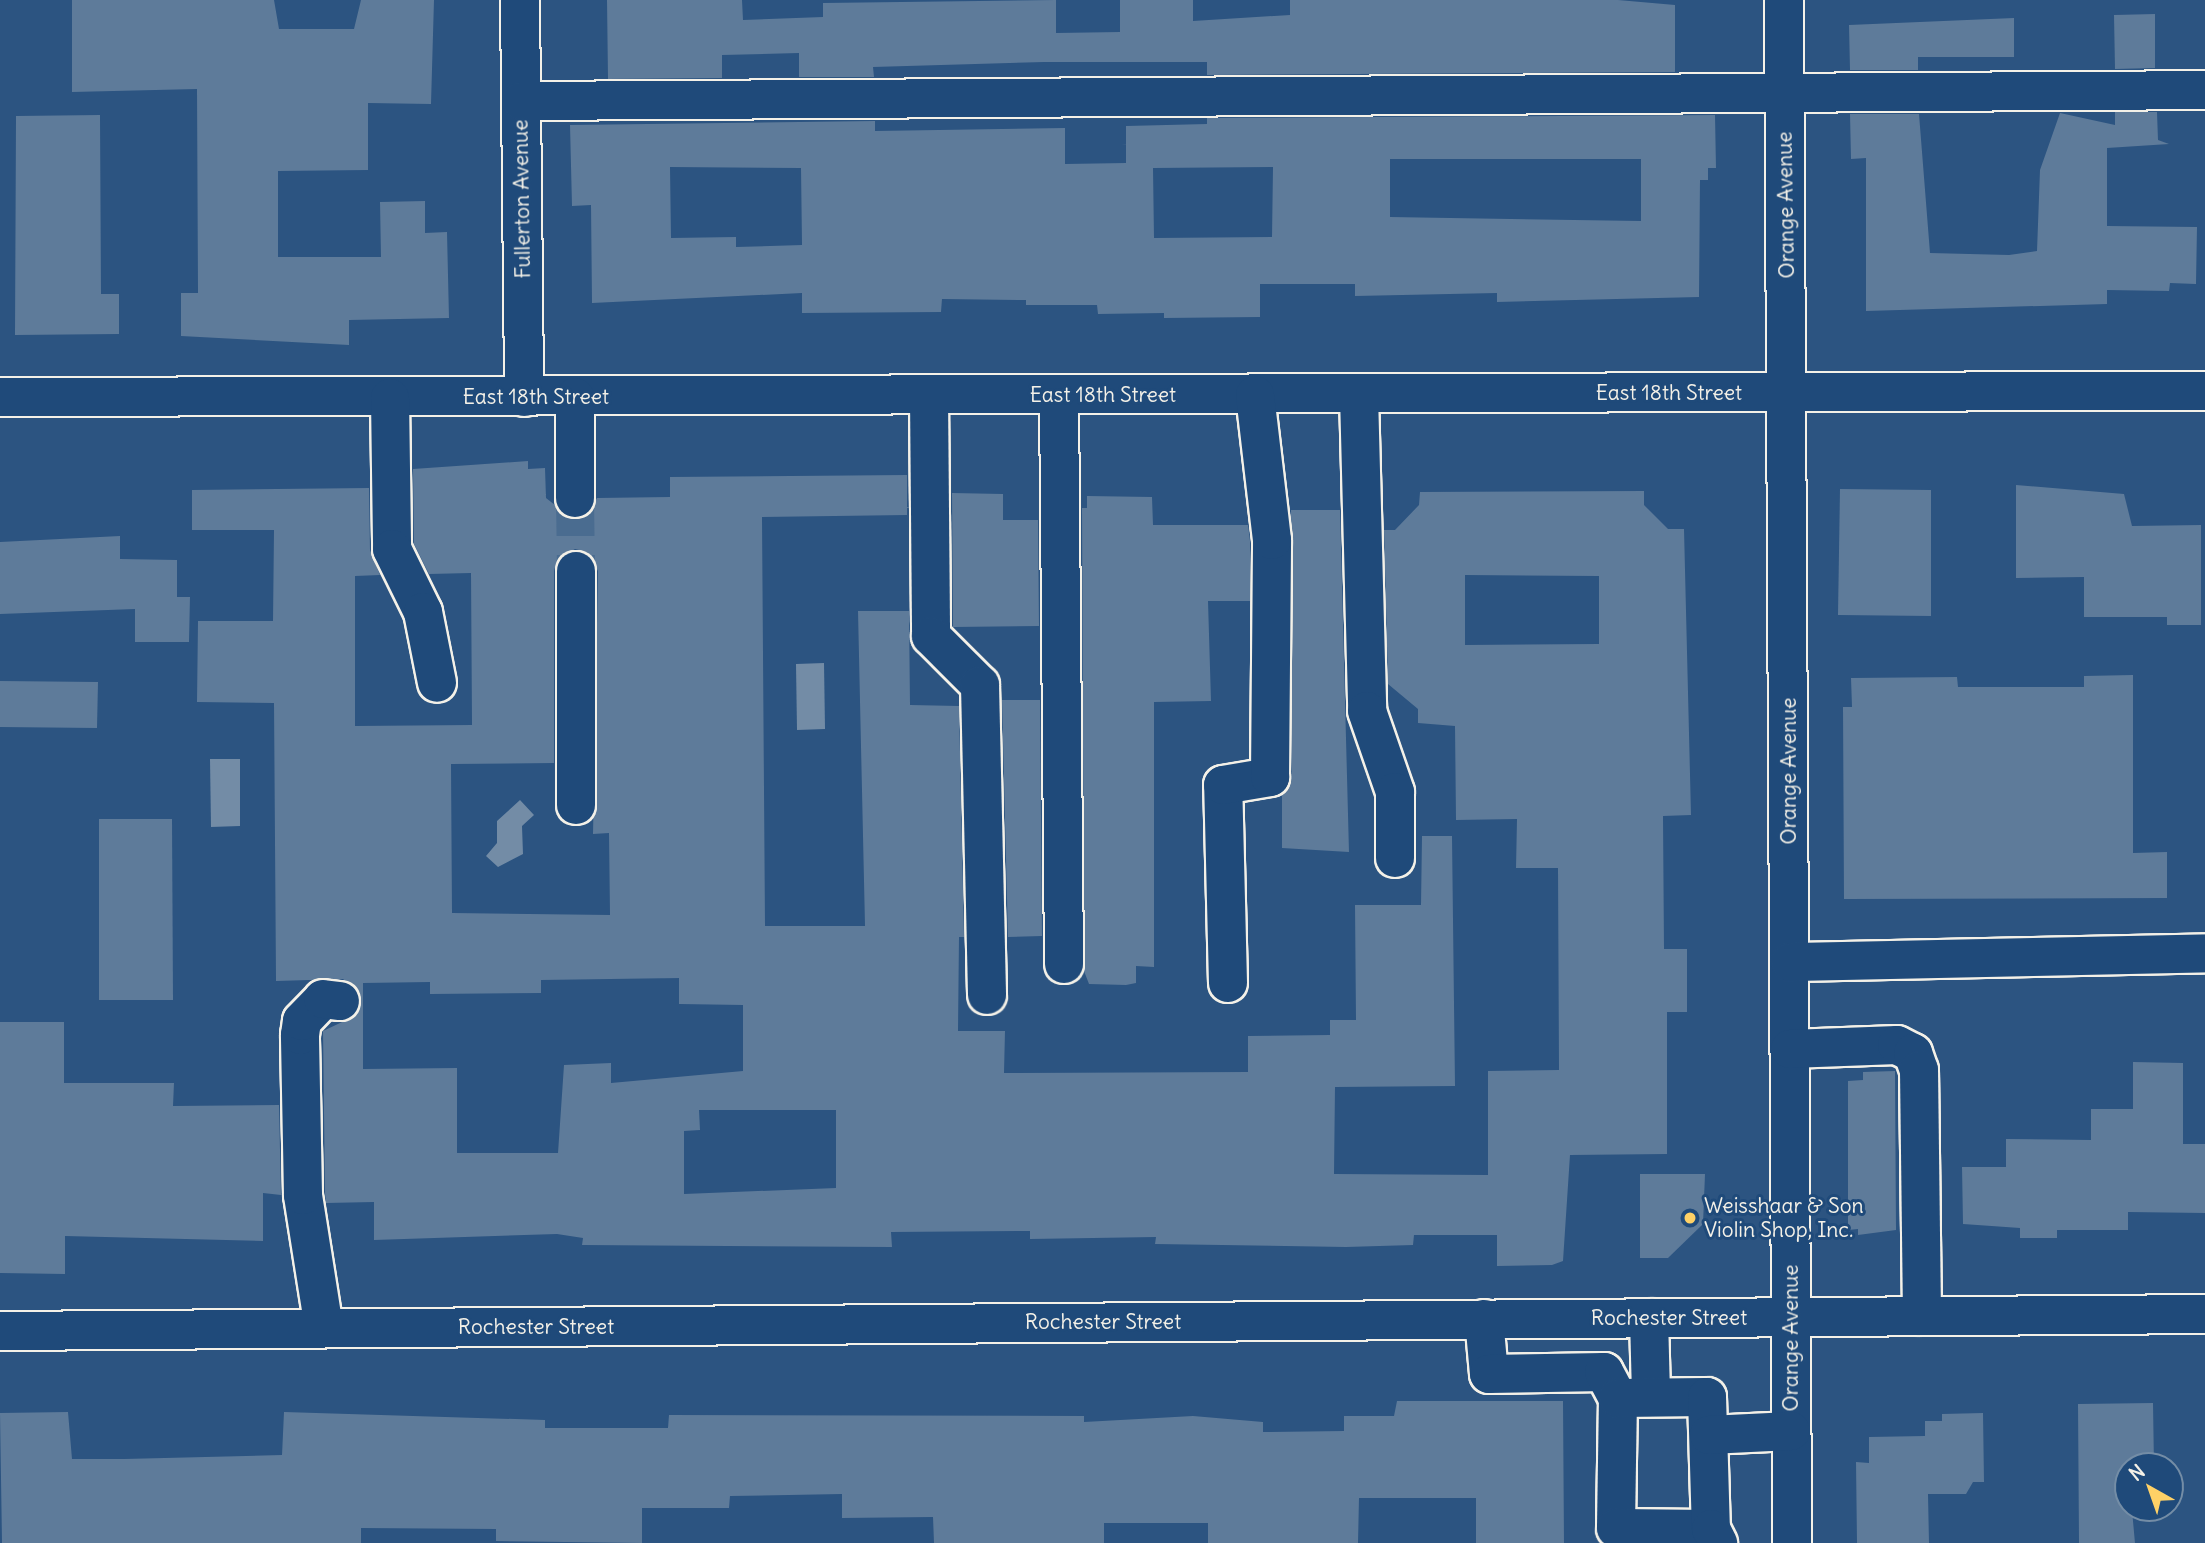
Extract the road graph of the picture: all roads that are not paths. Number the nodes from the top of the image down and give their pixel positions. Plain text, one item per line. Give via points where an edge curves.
1 (520, 0) edge
2 (1784, 0) edge
3 (2205, 90) edge
4 (1785, 91) junction
5 (521, 100) junction
6 (2205, 391) edge
7 (1788, 393) junction
8 (1255, 395) junction
9 (1359, 395) junction
10 (929, 396) junction
11 (1059, 396) junction
12 (0, 397) edge
13 (523, 397) junction
14 (575, 397) junction
15 (390, 398) junction
16 (575, 498) tunnel mouth
17 (576, 572) tunnel mouth
18 (437, 683) dead end
19 (576, 805) dead end
20 (1395, 858) dead end
21 (2205, 953) edge
22 (1790, 962) junction
23 (1064, 964) dead end
24 (1228, 983) dead end
25 (987, 995) dead end
26 (340, 1001) dead end
27 (1790, 1049) junction
28 (2205, 1314) edge
29 (1922, 1316) junction
30 (1791, 1317) junction
31 (1649, 1318) junction
32 (1485, 1320) junction
33 (324, 1328) junction
34 (0, 1331) edge
35 (1634, 1398) junction
36 (1791, 1431) junction
37 (1709, 1435) junction
38 (1714, 1536) edge
39 (1792, 1543) edge

1 - 5 street, Fullerton Avenue
2 - 4 street, Orange Avenue
3 - 4 street
4 - 5 street
4 - 7 street, Orange Avenue
5 - 13 street, Fullerton Avenue
6 - 7 street, East 18th Street
7 - 9 street, East 18th Street
7 - 22 street, Orange Avenue
8 - 9 street, East 18th Street
8 - 11 street, East 18th Street
8 - 24 street via 1272,540 1270,777 1223,785
9 - 20 street via 1359,595 1367,711 1395,792
10 - 11 street, East 18th Street
10 - 14 street, East 18th Street
10 - 25 street via 931,636 980,685
11 - 23 street
12 - 15 street, East 18th Street
13 - 14 street, East 18th Street
13 - 15 street, East 18th Street
14 - 16 street
15 - 18 street via 392,550 423,612
17 - 19 street
21 - 22 street
22 - 27 street, Orange Avenue
26 - 33 street via 323,999 302,1021 300,1034 303,1195
27 - 29 street via 1897,1045 1913,1053 1919,1069
27 - 30 street, Orange Avenue
28 - 29 street, Rochester Street
29 - 30 street, Rochester Street
30 - 31 street, Rochester Street
30 - 36 street, Orange Avenue
31 - 32 street, Rochester Street
31 - 35 street
32 - 33 street, Rochester Street
32 - 35 street via 1489,1374 1604,1372
33 - 34 street, Rochester Street
35 - 37 street via 1707,1398
35 - 38 street via 1616,1528
36 - 37 street
36 - 39 street, Orange Avenue
37 - 38 street

